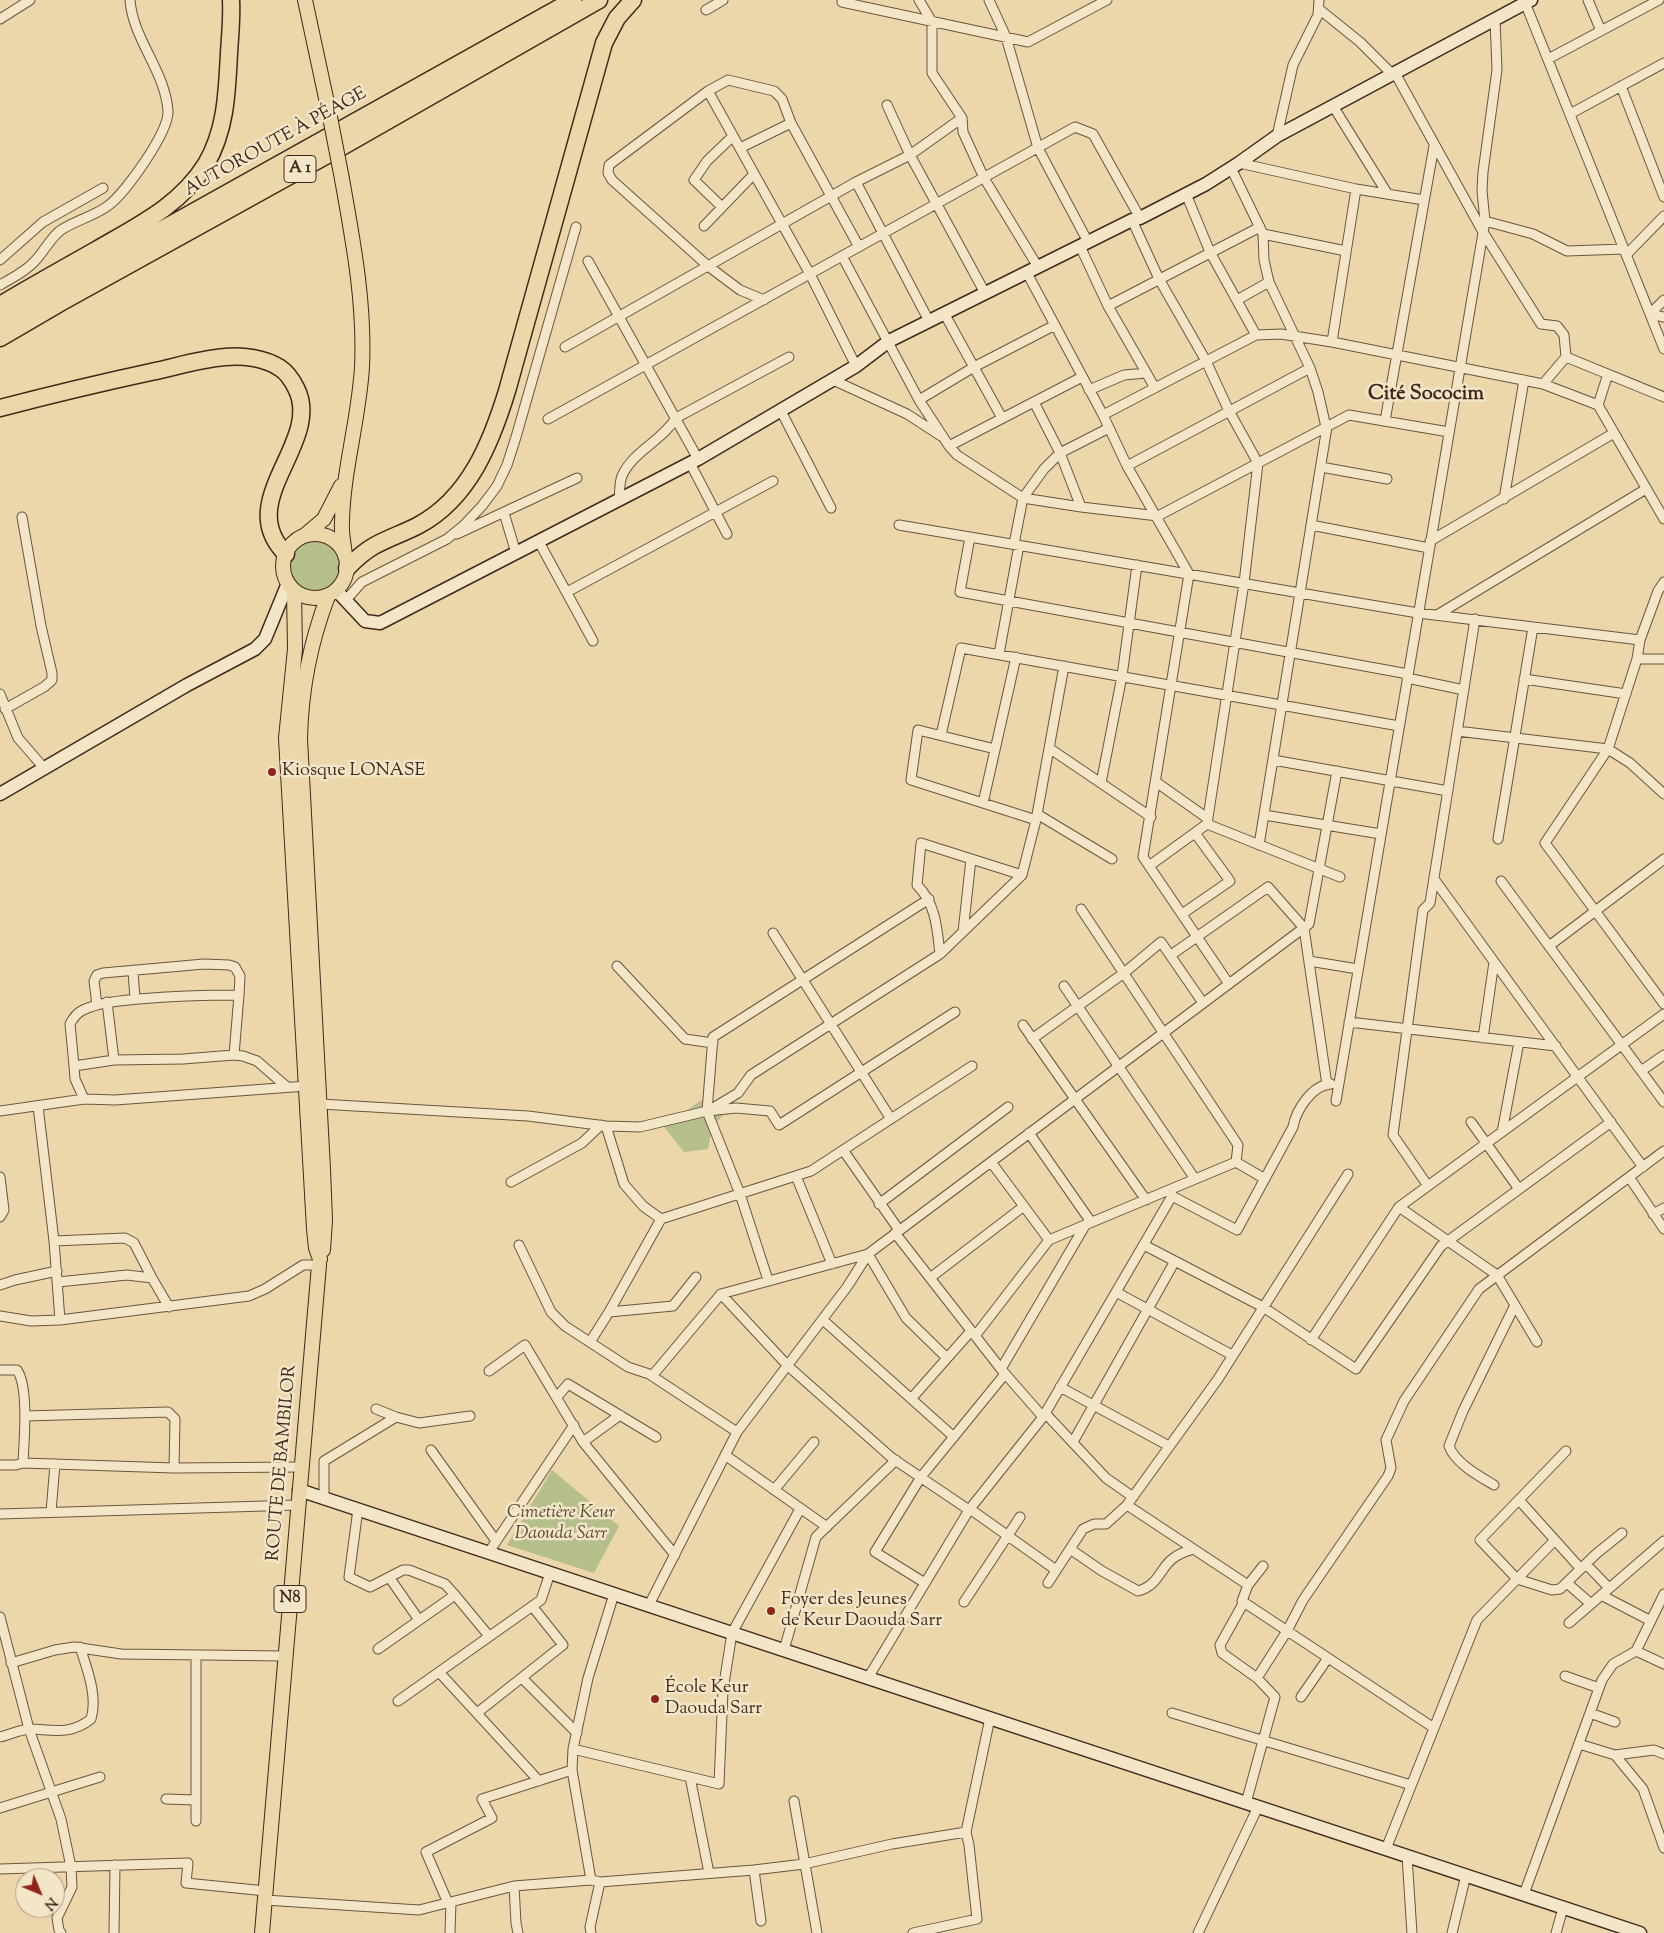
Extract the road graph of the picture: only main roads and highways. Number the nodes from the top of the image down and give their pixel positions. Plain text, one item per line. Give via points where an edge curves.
1 (231, 0) edge
2 (304, 0) edge
3 (573, 0) edge
4 (599, 0) edge
5 (633, 0) edge
6 (0, 305) edge
7 (0, 322) edge
8 (0, 338) edge
9 (0, 408) edge
10 (346, 474) junction
11 (304, 537) junction
12 (286, 554) junction
13 (346, 562) junction
14 (291, 587) junction
15 (337, 596) junction
16 (320, 1262) junction
17 (262, 1933) edge

1 - 6 highway via 222,126 194,181 154,217
2 - 10 main road, bridge via 357,261 362,367
3 - 7 highway, AUTOROUTE À PÉAGE / A 1 via 76,276
4 - 8 highway, A 1
5 - 13 highway via 617,18 604,43 507,391 496,428 480,461 454,498 434,516
9 - 12 highway via 226,356 256,358 279,367 290,376 298,393 302,414 296,439 279,474 269,507 271,532 276,544
10 - 11 main road via 324,519
10 - 13 main road via 342,523
11 - 12 main road
11 - 13 main road via 326,536 340,546
12 - 14 main road via 284,574
13 - 15 main road via 345,576
14 - 15 main road via 309,598
14 - 16 main road via 296,649 286,738 314,1229
15 - 16 main road via 309,654 300,739 325,1220
16 - 17 main road, ROUTE DE BAMBILOR / N8

